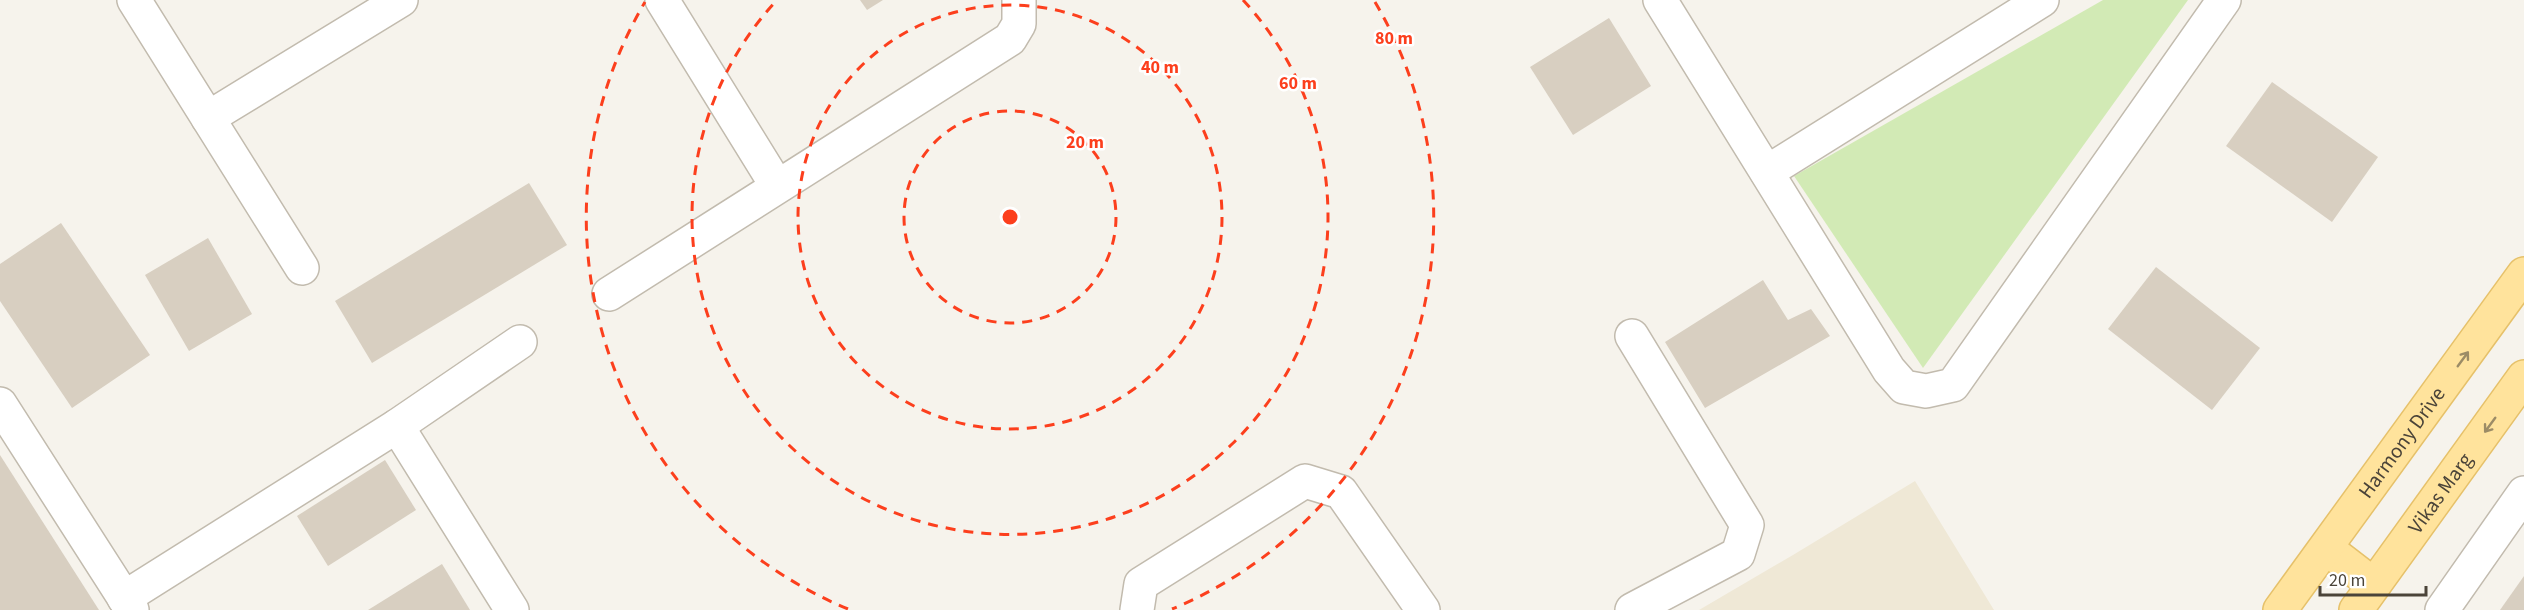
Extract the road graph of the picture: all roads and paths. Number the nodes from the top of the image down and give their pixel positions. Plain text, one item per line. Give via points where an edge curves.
1 (134, 0) edge
2 (401, 0) edge
3 (662, 0) edge
4 (1019, 0) edge
5 (1660, 0) edge
6 (2042, 0) edge
7 (2224, 0) edge
8 (208, 118) junction
9 (1767, 172) junction
10 (777, 186) junction
11 (302, 268) dead end
12 (2524, 274) edge
13 (609, 294) dead end
14 (1632, 336) dead end
15 (520, 342) dead end
16 (2524, 377) edge
17 (0, 404) edge
18 (398, 426) junction
19 (2524, 493) edge
20 (2326, 548) junction
21 (2365, 598) edge
22 (128, 604) edge
23 (512, 610) edge
24 (1137, 610) edge
25 (1423, 610) edge
26 (1632, 610) edge
27 (2280, 610) edge
28 (2442, 610) edge

1 - 8 street
2 - 8 street
3 - 10 street
4 - 10 street via 1019,24 1010,39
5 - 9 street
6 - 9 street
7 - 9 street via 1953,385 1926,391 1904,387 1889,370
8 - 11 street
10 - 13 street
20 -> 12 main road, Harmony Drive
14 - 26 street via 1747,525 1738,554
15 - 18 street
16 -> 21 main road, Vikas Marg
17 - 22 street
18 - 22 street
18 - 23 street
19 - 28 street
20 - 21 main road
20 - 27 main road, Harmony Drive
24 - 25 street via 1141,584 1305,481 1341,492

